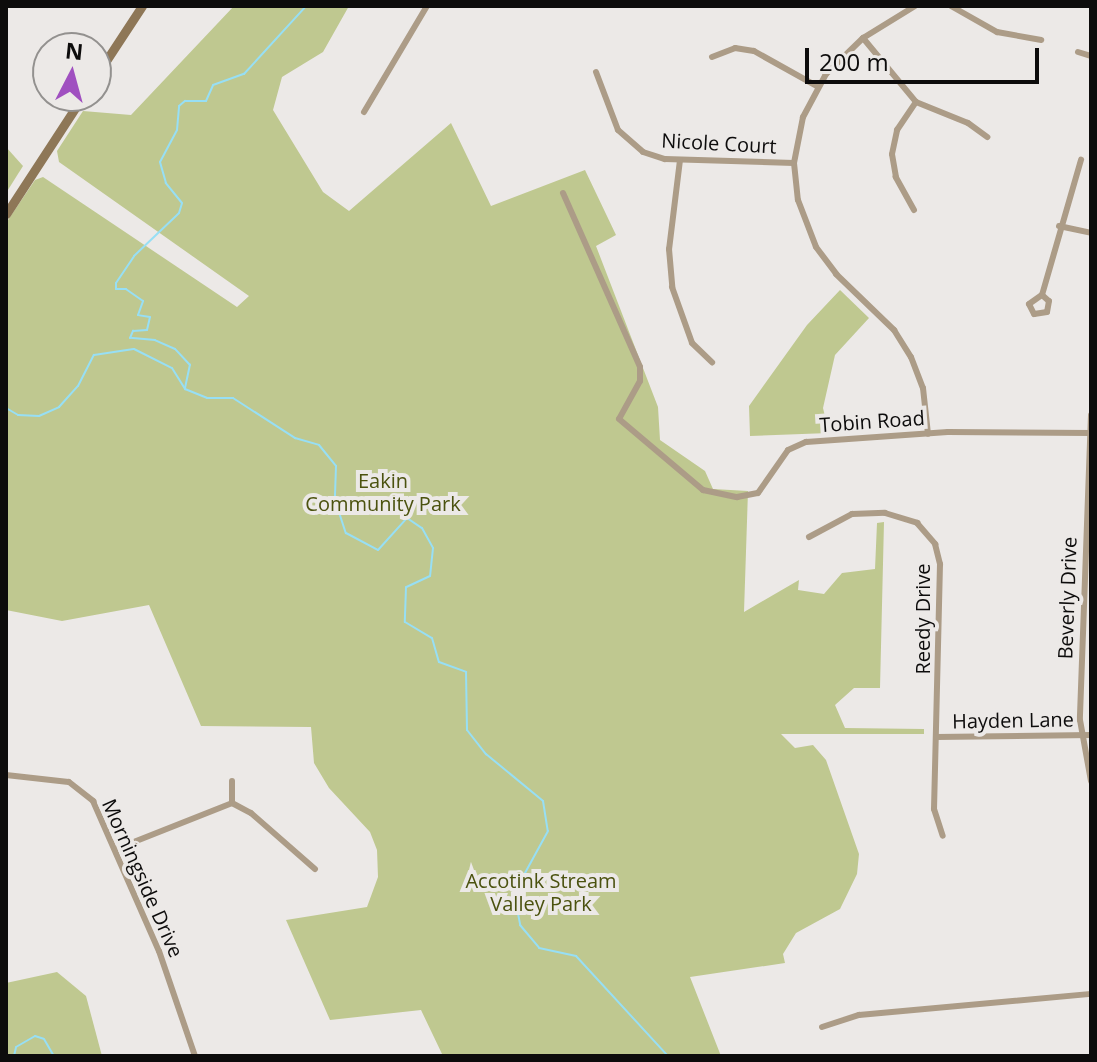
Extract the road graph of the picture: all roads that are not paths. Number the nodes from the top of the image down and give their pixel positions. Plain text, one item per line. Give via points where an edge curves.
1 (142, 6) edge
2 (427, 6) edge
3 (915, 6) edge
4 (951, 6) edge
5 (863, 38) junction
6 (1041, 40) dead end
7 (112, 52) edge
8 (1078, 52) dead end
9 (1091, 56) edge
10 (712, 57) dead end
11 (596, 72) dead end
12 (817, 86) junction
13 (916, 102) junction
14 (73, 112) edge
15 (364, 112) dead end
16 (987, 137) dead end
17 (680, 160) junction
18 (1081, 160) dead end
19 (794, 163) junction
20 (563, 193) dead end
21 (914, 210) dead end
22 (6, 214) edge
23 (1059, 226) junction
24 (1091, 233) edge
25 (1042, 295) dead end
26 (712, 362) dead end
27 (1091, 415) edge
28 (1090, 433) edge
29 (928, 434) junction
30 (809, 537) dead end
31 (1081, 735) junction
32 (1091, 735) edge
33 (936, 737) junction
34 (6, 775) edge
35 (232, 781) dead end
36 (1091, 781) edge
37 (232, 803) junction
38 (943, 836) dead end
39 (116, 849) junction
40 (315, 869) dead end
41 (1091, 994) edge
42 (822, 1027) dead end
43 (195, 1056) edge

1 - 7 main road
2 - 15 street
3 - 5 street
4 - 6 street via 997,32
5 - 12 street
5 - 13 street
8 - 9 street
10 - 12 street via 735,48 754,51
11 - 17 street, Nicole Court via 625,139 654,157
12 - 19 street via 803,117
13 - 16 street via 968,123
13 - 21 street via 897,130 892,154 896,177
14 - 22 main road
17 - 19 street, Nicole Court
17 - 26 street via 669,249 672,287 692,343
18 - 23 street
19 - 29 street via 798,200 816,247 894,330 911,357 923,388
20 - 29 street, Tobin Road via 640,367 640,381 619,419 700,488 737,497 758,493 788,450 806,442
23 - 24 street
23 - 25 street
27 - 28 street, Beverly Drive
28 - 29 street, Tobin Road
28 - 31 street, Beverly Drive
30 - 33 street, Reedy Drive via 852,514 885,513 917,523 935,544 940,564
31 - 32 street, Hayden Lane
31 - 33 street, Hayden Lane
31 - 36 street, Beverly Drive
33 - 38 street, Reedy Drive via 934,809
34 - 39 street, Morningside Drive via 58,779 78,787 93,801
35 - 37 street
37 - 39 street
37 - 40 street
39 - 43 street, Morningside Drive via 178,1000
41 - 42 street via 859,1015

